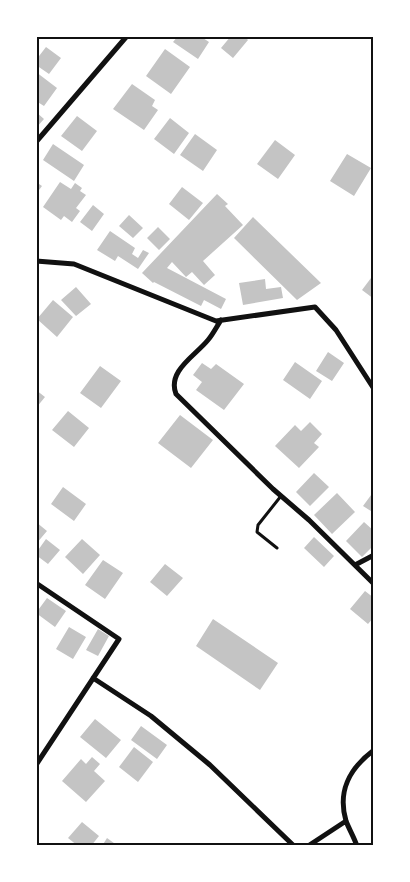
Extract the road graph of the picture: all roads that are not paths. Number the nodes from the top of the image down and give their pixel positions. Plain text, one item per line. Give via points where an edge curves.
1 (127, 36) edge
2 (36, 142) edge
3 (36, 260) edge
4 (221, 320) junction
5 (374, 389) edge
6 (281, 496) junction
7 (277, 548) dead end
8 (374, 554) edge
9 (355, 566) junction
10 (36, 583) edge
11 (374, 584) edge
12 (93, 678) junction
13 (374, 750) edge
14 (36, 765) edge
15 (346, 821) junction
16 (294, 846) edge
17 (308, 846) edge
18 (357, 846) edge

1 - 2 street
3 - 4 street via 74,264 216,321
4 - 5 street via 315,307 336,330
4 - 6 street via 208,340 184,364 173,386 176,394
6 - 7 lane via 258,525 257,532
6 - 9 street
8 - 9 street
9 - 11 street
10 - 12 street via 119,639
12 - 14 street
12 - 16 street via 151,716 188,746
13 - 15 street via 348,776 343,797
15 - 17 street
15 - 18 street

